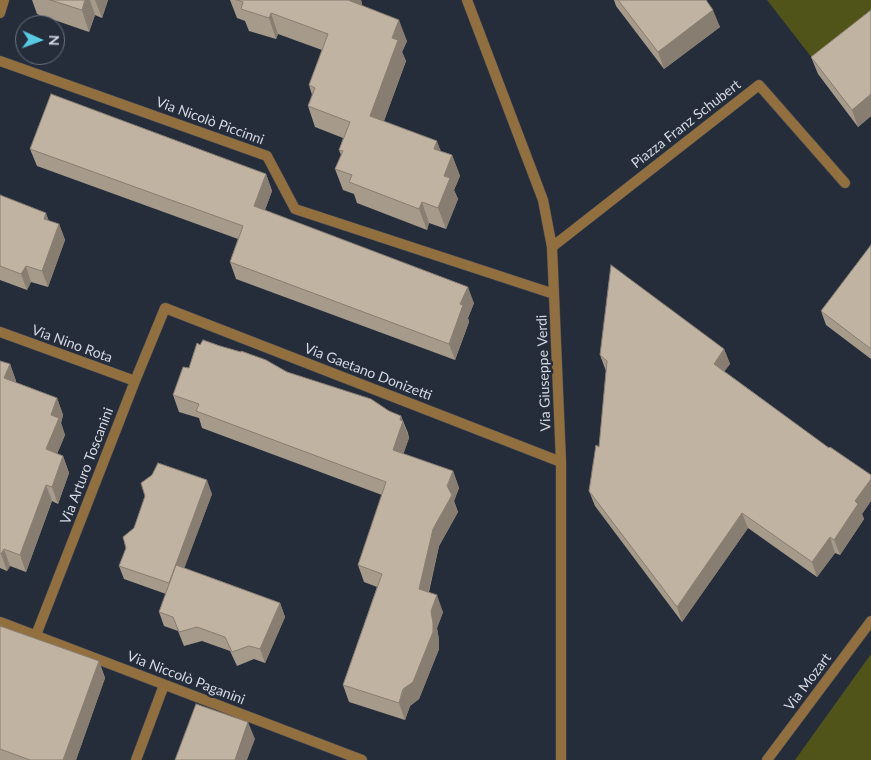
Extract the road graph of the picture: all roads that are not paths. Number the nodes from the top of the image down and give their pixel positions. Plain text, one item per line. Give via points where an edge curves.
1 (4, 0) edge
2 (467, 0) edge
3 (0, 13) edge
4 (0, 61) edge
5 (845, 183) dead end
6 (552, 247) junction
7 (554, 294) junction
8 (165, 308) joint
9 (0, 332) edge
10 (135, 381) junction
11 (561, 462) junction
12 (871, 621) edge
13 (0, 622) edge
14 (36, 636) junction
15 (164, 684) junction
16 (136, 760) edge
17 (362, 760) edge
18 (561, 760) edge
19 (768, 760) edge

1 - 3 street
2 - 6 street, Via Giuseppe Verdi via 543,200
4 - 7 street, Via Nicolò Piccinni via 267,156 295,209
5 - 6 street, Piazza Franz Schubert via 759,85
6 - 7 street, Via Giuseppe Verdi
7 - 11 street, Via Giuseppe Verdi
8 - 10 street, Via Arturo Toscanini
8 - 11 street, Via Gaetano Donizetti
9 - 10 street, Via Nino Rota
10 - 14 street, Via Arturo Toscanini
11 - 18 street, Via Giuseppe Verdi
12 - 19 street, Via Mozart
13 - 14 street, Via Niccolò Paganini
14 - 15 street, Via Niccolò Paganini
15 - 16 street
15 - 17 street, Via Niccolò Paganini

